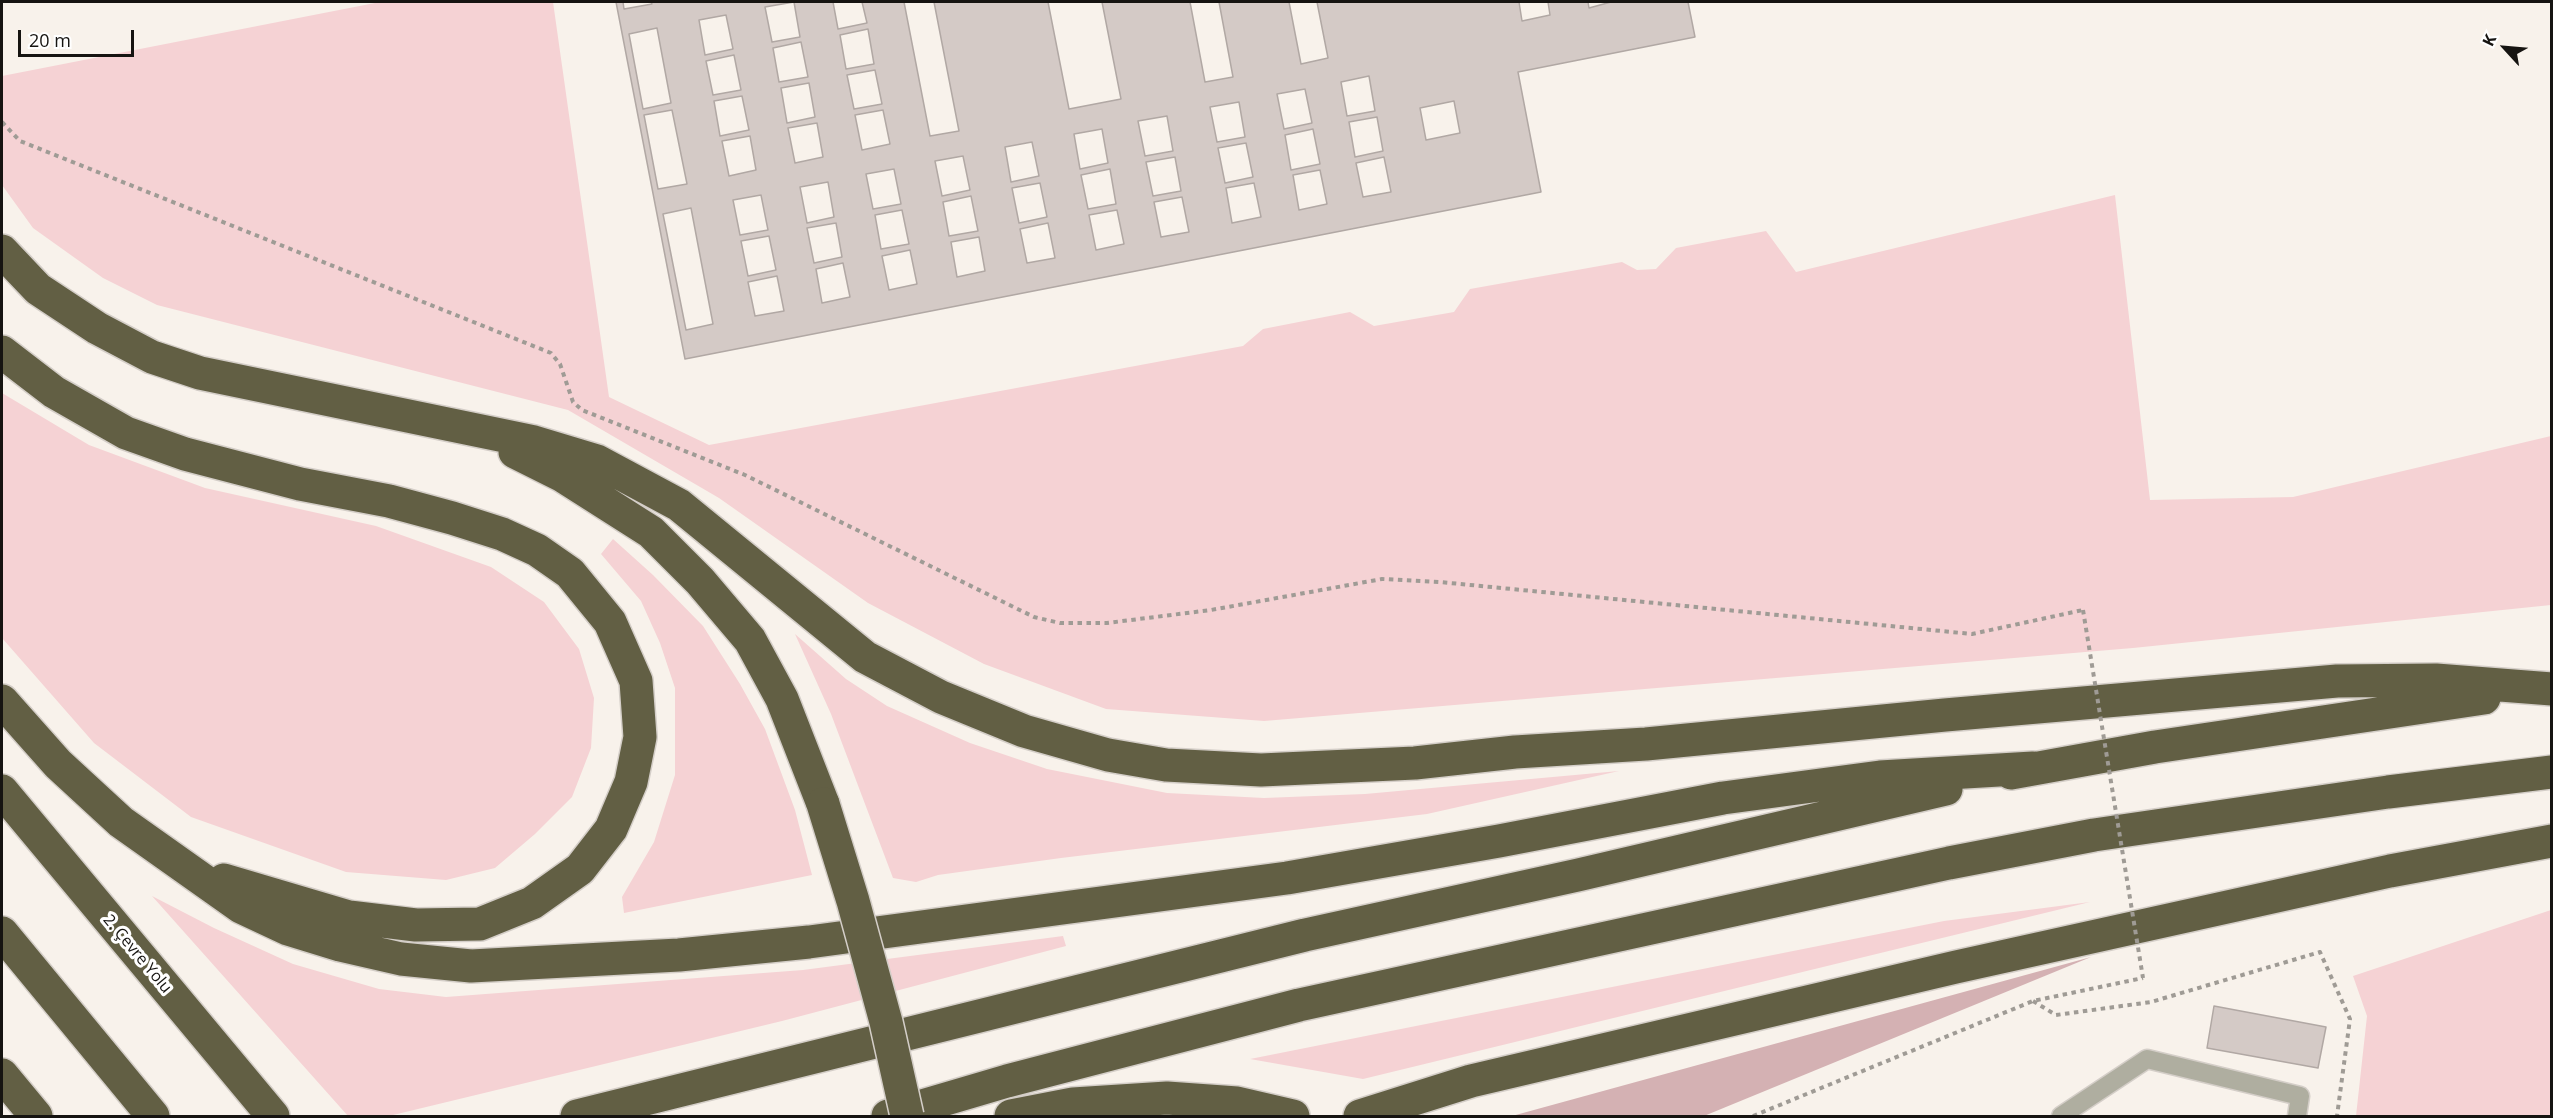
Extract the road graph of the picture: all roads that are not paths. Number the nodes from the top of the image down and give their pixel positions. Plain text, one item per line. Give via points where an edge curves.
1 (2, 251) edge
2 (2, 352) edge
3 (468, 428) junction
4 (2552, 689) edge
5 (2, 701) edge
6 (2033, 768) junction
7 (2552, 772) edge
8 (2, 791) edge
9 (2552, 841) edge
10 (186, 867) junction
11 (2, 933) edge
12 (2, 1075) edge
13 (267, 1109) edge
14 (151, 1114) edge
15 (36, 1116) edge
16 (577, 1116) edge
17 (888, 1116) edge
18 (906, 1116) edge
19 (1011, 1116) edge
20 (1293, 1116) edge
21 (1360, 1116) edge
22 (2061, 1116) edge
23 (2297, 1116) edge

1 - 3 highway via 38,289 97,328 152,357 200,373
2 - 10 highway via 54,392 126,433 266,476 452,518 537,550 570,573 610,622 636,681 640,737 632,782 611,830 580,869 532,903 480,924 416,925 349,917
3 - 4 highway via 597,461 679,505 865,657 941,697 1024,731 1108,755 1166,765 1261,770 1415,763 2337,681 2436,680
3 - 18 highway, bridge via 563,476 651,532 700,581 750,640 782,699 823,804 886,1022
4 - 6 highway
5 - 10 highway via 58,764 121,822
6 - 10 highway via 1880,777 1724,798 1287,878 679,956 471,966 401,959 288,929 241,907
6 - 16 highway via 1305,935
7 - 17 highway via 2117,832 1949,863 1299,1005
8 - 13 highway, 2. Çevre Yolu
9 - 21 highway via 2390,871 2110,933 1471,1082
11 - 14 highway
12 - 15 highway
19 - 20 highway via 1074,1104 1167,1098 1237,1103
22 - 23 lane via 2147,1059 2300,1096

